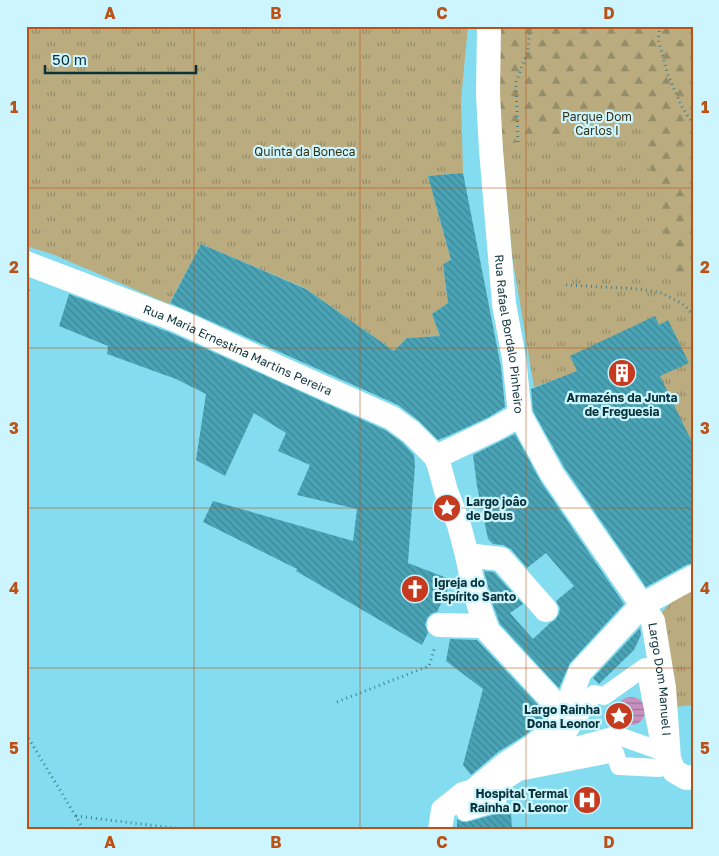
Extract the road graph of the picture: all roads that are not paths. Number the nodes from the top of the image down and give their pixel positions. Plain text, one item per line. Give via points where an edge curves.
1 (489, 26) edge
2 (28, 272) edge
3 (520, 415) junction
4 (436, 457) junction
5 (470, 566) junction
6 (693, 577) edge
7 (642, 605) junction
8 (546, 610) dead end
9 (439, 626) road end
10 (486, 626) junction
11 (560, 717) junction
12 (663, 759) junction
13 (693, 777) edge
14 (465, 812) dead end
15 (440, 830) edge

1 - 3 street, Rua Rafael Bordalo Pinheiro via 491,150 504,304
2 - 4 street, Rua Maria Ernestina Martins Pereira via 176,320 392,418
3 - 4 street
3 - 7 street, Rua Rafael Bordalo Pinheiro via 552,474
4 - 5 street
5 - 8 street via 501,559
5 - 10 street
6 - 7 street
7 - 11 street, Largo Dom Manuel I via 580,672
7 - 12 street, Largo Dom Manuel I via 653,621 664,688
9 - 10 street
10 - 11 street via 550,698
11 - 15 street, Largo Dom Manuel I via 557,727 443,810
12 - 12 street via 645,666 604,696 594,694 566,735 535,757 616,735
12 - 13 street via 674,772 686,778
12 - 14 street via 619,766 615,753 519,772 505,781 496,803

